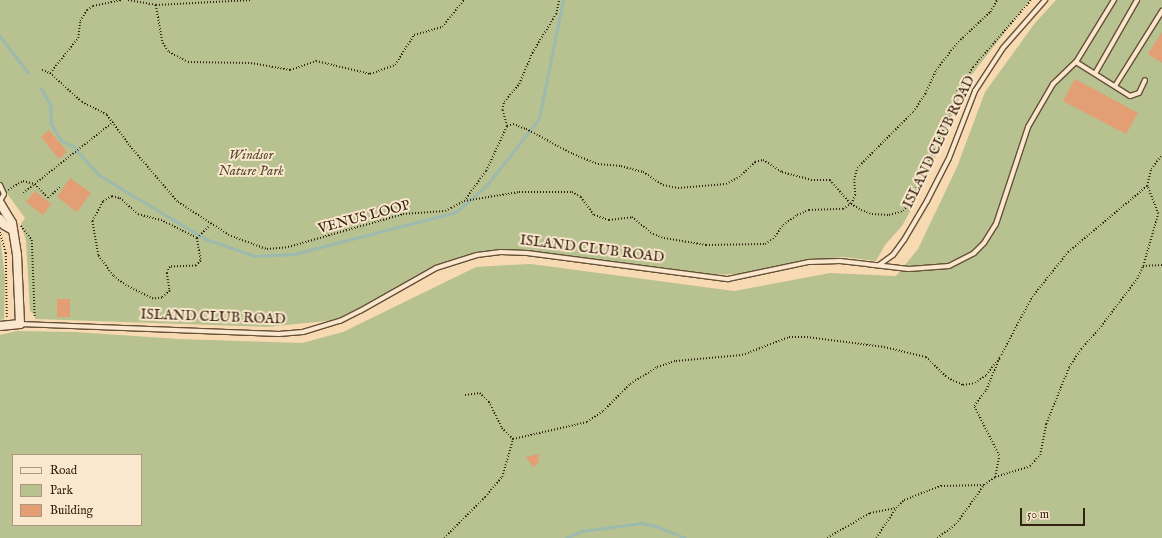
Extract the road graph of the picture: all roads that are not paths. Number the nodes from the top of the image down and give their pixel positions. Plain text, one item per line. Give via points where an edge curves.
1 (1045, 0) edge
2 (1114, 0) edge
3 (1137, 0) edge
4 (1162, 11) edge
5 (1076, 62) junction
6 (1096, 72) junction
7 (1144, 80) dead end
8 (1115, 86) junction
9 (0, 185) edge
10 (0, 202) edge
11 (0, 219) edge
12 (11, 229) junction
13 (879, 266) junction
14 (20, 324) junction
15 (4, 325) edge

1 - 13 lane, ISLAND CLUB ROAD via 1003,48 975,91 949,158 927,201 900,245
2 - 5 lane
3 - 6 lane
4 - 8 lane
5 - 6 lane
5 - 13 lane via 1053,84 1028,128 996,224 984,243 962,261 943,267 909,269
6 - 8 lane
7 - 8 lane via 1136,96 1124,93
9 - 10 lane via 4,194
10 - 12 street via 12,223
11 - 12 street
12 - 14 street via 17,255
13 - 14 lane, ISLAND CLUB ROAD via 840,261 809,262 728,279 527,253 501,252 477,255 436,268 340,321 303,332 279,334
14 - 15 street, ISLAND CLUB ROAD

